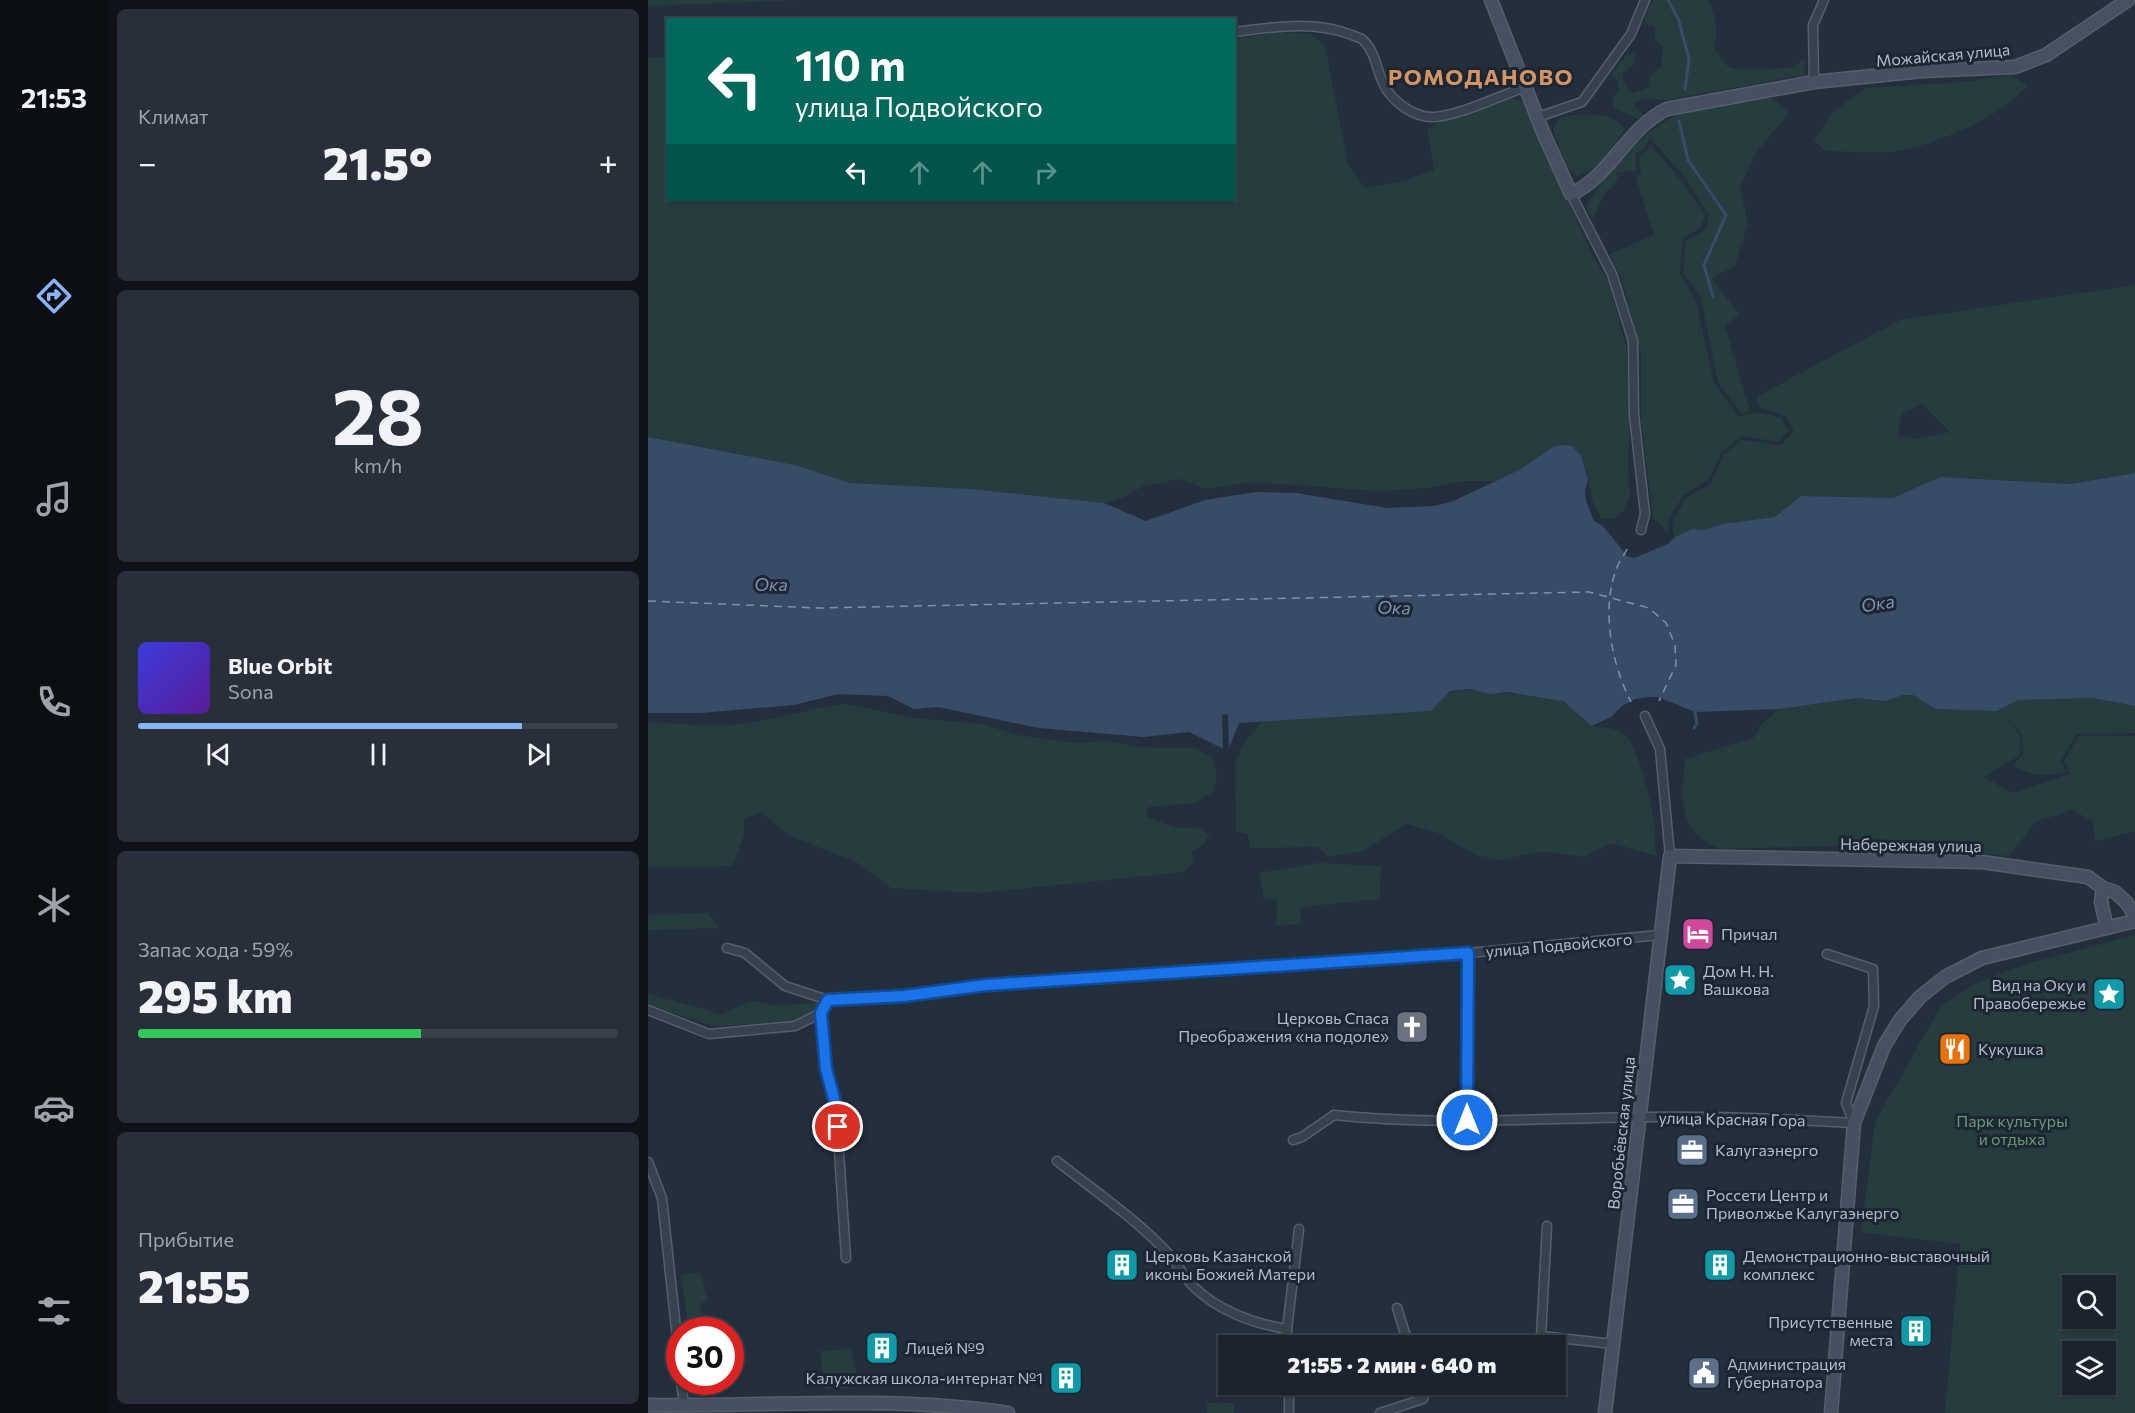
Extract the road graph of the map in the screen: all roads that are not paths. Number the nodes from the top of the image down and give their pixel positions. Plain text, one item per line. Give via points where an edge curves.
1 (1491, 0) edge
2 (1645, 0) edge
3 (1824, 0) edge
4 (2128, 0) edge
5 (1236, 32) edge
6 (1814, 82) junction
7 (1526, 87) junction
8 (1538, 117) junction
9 (1571, 194) junction
10 (1641, 530) dead end
11 (1645, 716) dead end
12 (1670, 856) junction
13 (2103, 888) junction
14 (2135, 916) edge
15 (2135, 921) edge
16 (2107, 928) junction
17 (1659, 935) junction
18 (727, 948) dead end
19 (1468, 953) junction
20 (1827, 954) dead end
21 (828, 1000) junction
22 (648, 1010) edge
23 (821, 1013) junction
24 (1640, 1117) junction
25 (1467, 1120) junction
26 (1854, 1123) junction
27 (1293, 1140) dead end
28 (1057, 1161) dead end
29 (648, 1162) edge
30 (1547, 1226) dead end
31 (1299, 1229) dead end
32 (846, 1258) dead end
33 (1397, 1308) dead end
34 (675, 1317) edge
35 (1287, 1329) junction
36 (1287, 1335) edge
37 (1406, 1335) edge
38 (1613, 1344) junction
39 (683, 1395) edge
40 (1289, 1395) edge
41 (1424, 1395) edge
42 (648, 1405) edge
43 (684, 1406) junction
44 (1008, 1413) edge
45 (1289, 1413) edge
46 (1380, 1413) edge
47 (1605, 1413) edge
48 (1831, 1413) edge

1 - 7 street
2 - 8 street via 1631,34 1582,102
3 - 6 street via 1813,25
4 - 6 street, Можайская улица via 2046,55 2014,67
5 - 7 street via 1307,26 1337,29 1364,40 1384,85 1401,105 1418,114 1434,117
6 - 9 street, Можайская улица via 1667,109 1644,126 1593,180
7 - 8 street
8 - 9 street
9 - 10 street via 1612,274 1633,341 1634,416 1645,514
11 - 12 street via 1660,749
12 - 13 street, Набережная улица via 1982,862 2088,877
12 - 17 street, Воробьёвская улица
13 - 14 street, Набережная улица via 2115,892
13 - 16 street via 2101,902
15 - 16 street
16 - 26 street via 1982,958 1944,977 1900,1020 1884,1046
17 - 19 street, улица Подвойского
17 - 24 street, Воробьёвская улица
18 - 21 street via 745,953 785,986
19 - 21 street, улица Подвойского via 986,985 904,996
19 - 25 street
20 - 26 street via 1874,969 1874,1006 1846,1103
21 - 23 street
22 - 23 street via 709,1034 795,1026
23 - 32 street via 826,1069 836,1106
24 - 25 street, улица Красная Гора
24 - 26 street, улица Красная Гора
24 - 38 street, Воробьёвская улица
25 - 27 street, улица Красная Гора via 1391,1121 1334,1115
26 - 48 street
28 - 35 street via 1165,1249 1206,1297 1220,1307
29 - 34 street via 662,1198
30 - 38 street via 1541,1336
31 - 35 street
33 - 37 street
35 - 36 street
38 - 47 street, Воробьёвская улица
39 - 43 street
40 - 45 street
41 - 46 street via 1423,1399
42 - 43 street
43 - 44 street via 875,1402

